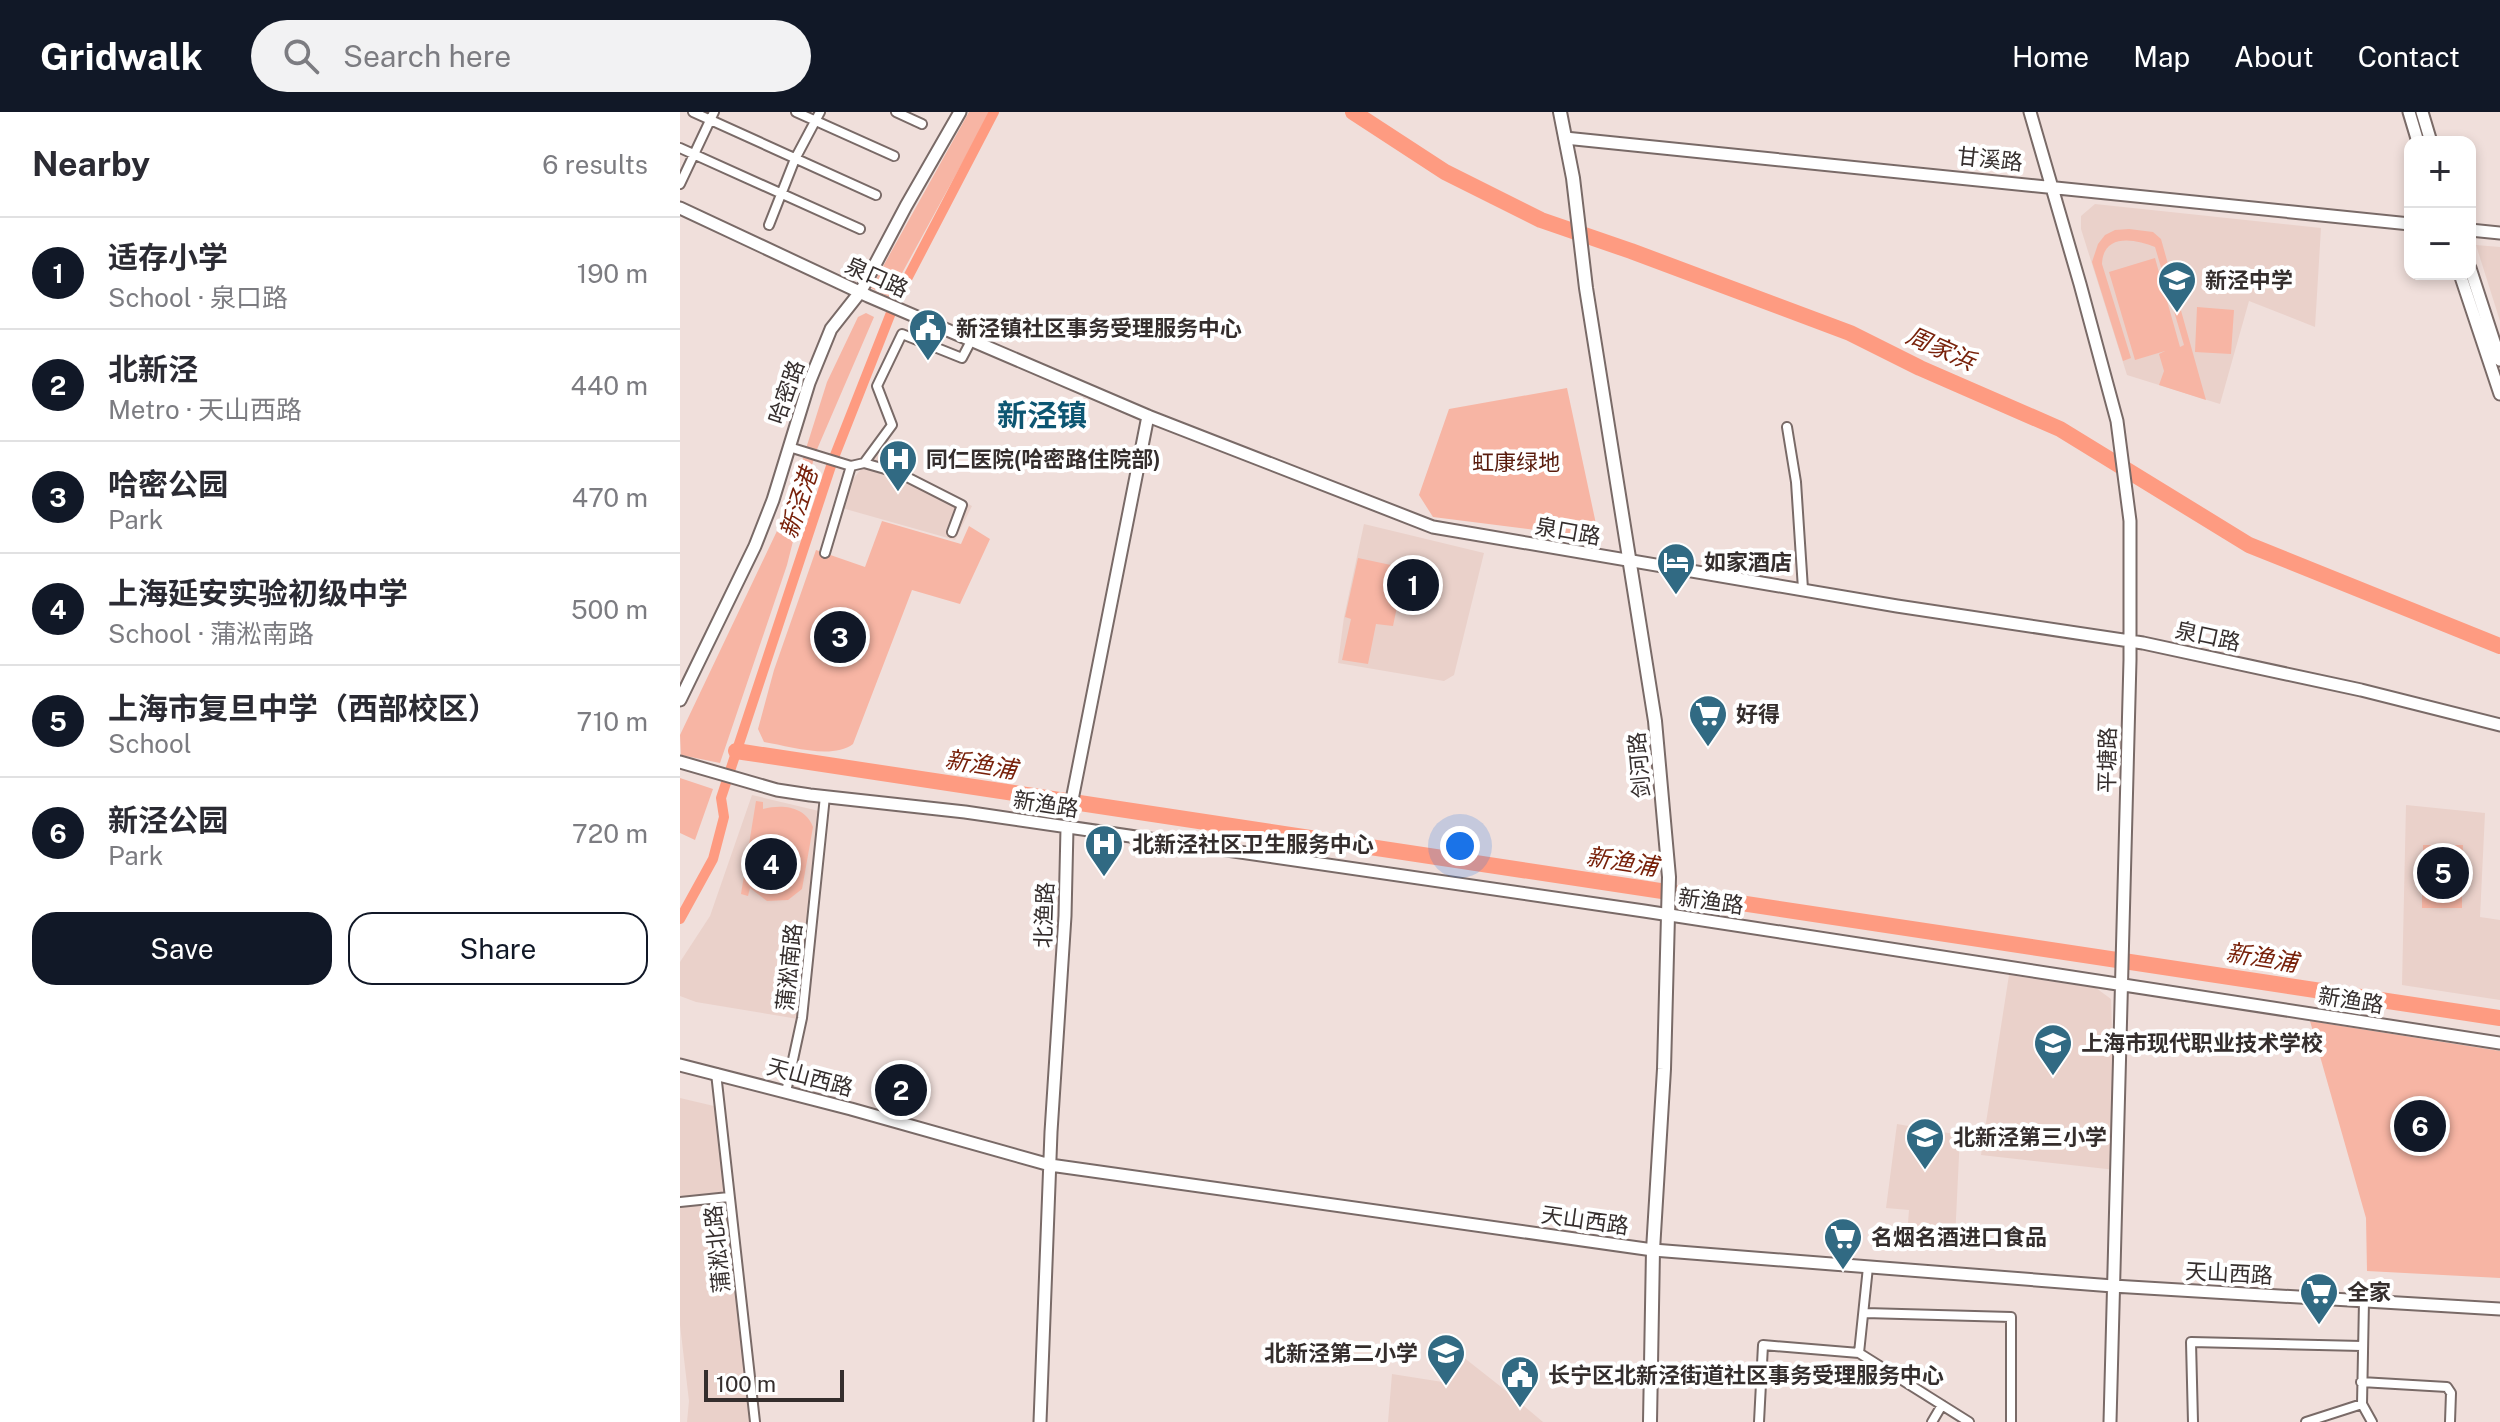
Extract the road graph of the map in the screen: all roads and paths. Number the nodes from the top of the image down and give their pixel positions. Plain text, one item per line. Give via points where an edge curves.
1 (693, 112) edge
2 (796, 112) edge
3 (896, 112) edge
4 (960, 112) edge
5 (1560, 112) edge
6 (2030, 112) edge
7 (2409, 112) edge
8 (2422, 112) edge
9 (712, 116) edge
10 (817, 116) edge
11 (922, 124) dead end
12 (2416, 136) edge
13 (2429, 136) edge
14 (1565, 138) junction
15 (680, 148) edge
16 (694, 155) junction
17 (894, 156) dead end
18 (795, 159) junction
19 (680, 184) edge
20 (2051, 185) junction
21 (782, 194) junction
22 (876, 195) dead end
23 (680, 208) edge
24 (2404, 223) edge
25 (769, 225) dead end
26 (860, 229) dead end
27 (2476, 231) edge
28 (2500, 233) edge
29 (2462, 280) edge
30 (2474, 280) edge
31 (864, 294) junction
32 (972, 339) junction
33 (2500, 360) edge
34 (2500, 394) edge
35 (1148, 416) junction
36 (1787, 427) dead end
37 (789, 447) junction
38 (864, 463) junction
39 (851, 466) junction
40 (952, 532) dead end
41 (825, 553) dead end
42 (1628, 562) junction
43 (1803, 589) junction
44 (2128, 640) junction
45 (680, 700) edge
46 (2500, 725) edge
47 (680, 762) edge
48 (825, 796) junction
49 (1069, 815) joint
50 (1067, 828) junction
51 (1669, 915) junction
52 (2121, 986) junction
53 (2500, 1043) edge
54 (680, 1065) edge
55 (716, 1073) junction
56 (786, 1092) junction
57 (1050, 1165) junction
58 (729, 1197) junction
59 (680, 1202) edge
60 (1653, 1250) junction
61 (1868, 1267) junction
62 (2113, 1286) junction
63 (2364, 1301) junction
64 (2500, 1309) edge
65 (1865, 1313) junction
66 (2362, 1346) junction
67 (1859, 1353) junction
68 (2361, 1382) junction
69 (2362, 1404) junction
70 (1942, 1405) junction
71 (755, 1422) edge
72 (1040, 1422) edge
73 (1650, 1422) edge
74 (1759, 1422) edge
75 (1932, 1422) edge
76 (1969, 1422) edge
77 (2011, 1422) edge
78 (2110, 1422) edge
79 (2193, 1422) edge
80 (2306, 1422) edge
81 (2372, 1422) edge
82 (2450, 1422) edge

1 - 9 street
2 - 10 street
3 - 11 street
4 - 31 street, 哈密路
5 - 14 main road, 剑河路
6 - 20 street, 平塘路
7 - 12 street
8 - 13 street
9 - 16 street
9 - 18 street
10 - 17 street
10 - 18 street
14 - 20 street, 甘溪路
14 - 42 main road, 剑河路
15 - 16 street
16 - 19 street
16 - 21 street
18 - 21 street
18 - 22 street
20 - 24 street, 甘溪路
20 - 44 street, 平塘路 via 2117,421 2130,521
21 - 25 street
21 - 26 street
23 - 31 street, 泉口路
27 - 28 street
29 - 34 street
30 - 33 street
31 - 32 street, 泉口路
31 - 37 street, 哈密路 via 831,329
32 - 35 street, 泉口路
32 - 38 street via 962,358 902,334 877,386 892,425
35 - 42 street, 泉口路 via 1433,527
35 - 49 street, 北渔路
36 - 43 street
37 - 39 street
37 - 45 street, 哈密路 via 755,546
38 - 39 street
38 - 40 street via 899,473 962,505
39 - 41 street
42 - 43 street, 泉口路
42 - 51 main road, 剑河路 via 1655,721
43 - 44 street, 泉口路
44 - 46 street, 泉口路
44 - 52 street, 平塘路
47 - 48 street, 新渔路 via 777,790
48 - 50 street, 新渔路
48 - 56 street, 蒲淞南路 via 802,1018
49 - 50 street, 北渔路
50 - 51 street, 新渔路
50 - 57 street, 北渔路
51 - 52 street, 新渔路
51 - 60 main road, 剑河路
52 - 53 street, 新渔路
52 - 62 street, 平塘路
54 - 55 street, 天山西路
55 - 56 street, 天山西路
55 - 58 street, 蒲淞北路
56 - 57 street, 天山西路
57 - 60 street, 天山西路
57 - 72 street, 北渔路
58 - 59 street
58 - 71 street, 蒲淞北路
60 - 61 street, 天山西路
60 - 73 main road, 剑河路
61 - 62 street, 天山西路
61 - 65 street
62 - 63 street, 天山西路
62 - 78 street, 平塘路
63 - 64 street, 天山西路
63 - 66 street
65 - 67 street
65 - 77 street via 2011,1317
66 - 68 street
66 - 79 street via 2191,1342
67 - 70 street
67 - 74 street via 1763,1345
68 - 69 street
68 - 82 street via 2447,1387
69 - 80 street
69 - 81 street
70 - 75 street
70 - 76 street

